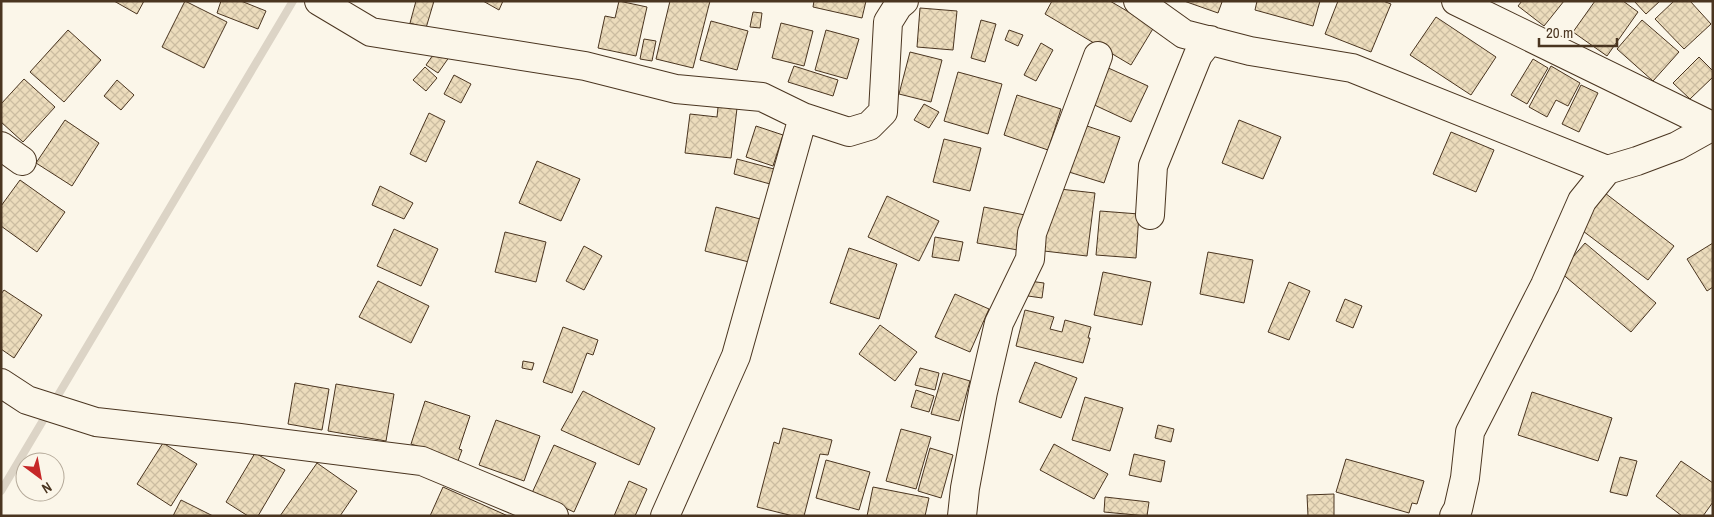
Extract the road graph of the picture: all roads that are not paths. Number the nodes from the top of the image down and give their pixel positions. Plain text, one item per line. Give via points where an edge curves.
1 (319, 1) edge
2 (904, 1) edge
3 (1138, 1) edge
4 (1456, 1) edge
5 (1210, 40) junction
6 (1098, 56) dead end
7 (803, 117) junction
8 (1712, 126) edge
9 (1607, 170) junction
10 (1150, 215) dead end
11 (1, 383) edge
12 (554, 516) edge
13 (665, 516) edge
14 (962, 516) edge
15 (1454, 516) edge

1 - 7 street via 371,32 585,66 676,89 762,97
2 - 7 street via 888,22 883,112 869,126 849,132
3 - 5 street via 1184,34
4 - 8 street
5 - 9 street via 1250,51 1352,68
5 - 10 street via 1198,55 1153,166
6 - 14 street via 1032,233 1030,259 999,323 983,392
7 - 13 street via 736,356
8 - 9 street via 1678,146
9 - 15 street via 1582,202 1545,285 1470,432 1466,478
11 - 12 street via 27,400 96,422 422,461

